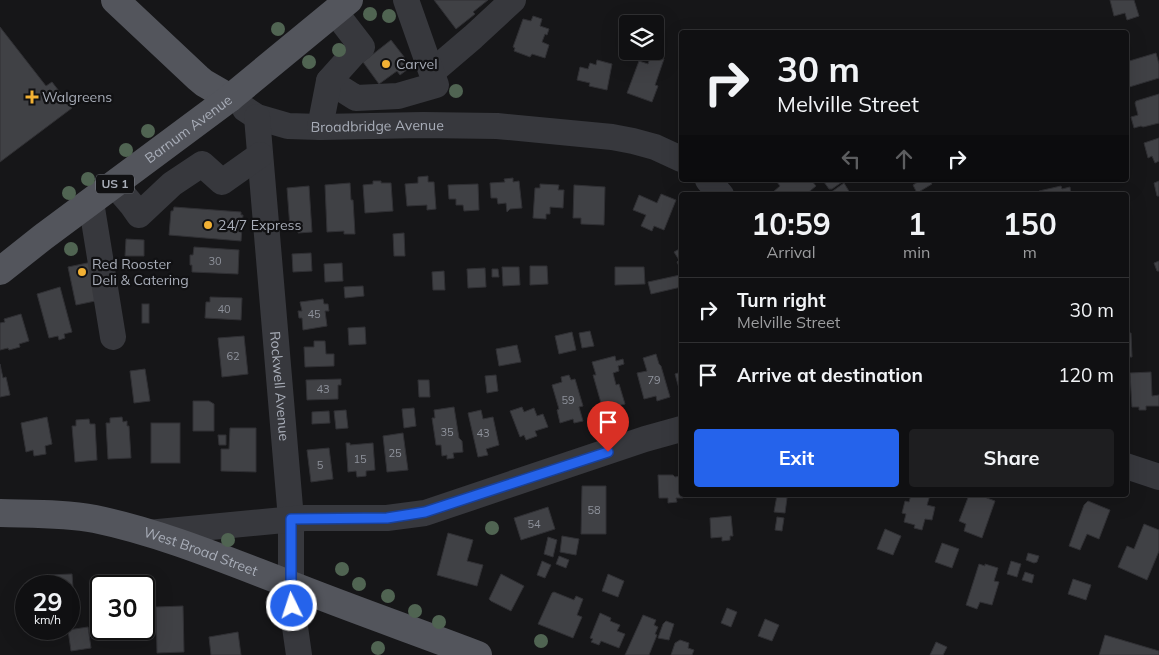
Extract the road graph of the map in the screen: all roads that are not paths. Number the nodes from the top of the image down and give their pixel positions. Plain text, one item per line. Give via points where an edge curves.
1 (115, 0) edge
2 (406, 0) edge
3 (513, 0) edge
4 (342, 6) edge
5 (434, 78) junction
6 (329, 81) junction
7 (230, 98) junction
8 (257, 117) junction
9 (445, 125) junction
10 (320, 127) junction
11 (172, 141) junction
12 (260, 155) junction
13 (679, 158) edge
14 (202, 164) junction
15 (710, 182) edge
16 (114, 184) junction
17 (718, 192) edge
18 (91, 202) junction
19 (0, 271) edge
20 (113, 337) dead end
21 (679, 429) edge
22 (1129, 467) edge
23 (1159, 477) edge
24 (0, 513) edge
25 (291, 519) junction
26 (148, 533) junction
27 (291, 585) junction
28 (299, 655) edge
29 (478, 655) edge

1 - 7 main road, Broadbridge Avenue via 198,78
2 - 5 street
3 - 5 street
4 - 6 street via 362,47
4 - 7 main road, Barnum Avenue / US 1
5 - 6 street via 398,96 356,98
5 - 9 street
6 - 10 street
7 - 8 street, Broadbridge Avenue
7 - 11 main road, Barnum Avenue / US 1
8 - 10 street, Broadbridge Avenue via 288,126
8 - 12 street, Rockwell Avenue
9 - 10 street, Broadbridge Avenue
9 - 13 street, Broadbridge Avenue via 497,126 612,137 654,147
11 - 14 street
11 - 16 main road, Barnum Avenue / US 1
12 - 14 street via 222,182
12 - 25 street, Rockwell Avenue
14 - 16 street via 172,184 139,215
15 - 17 street
16 - 18 main road, Barnum Avenue / US 1
18 - 19 main road, Barnum Avenue / US 1
18 - 20 street
21 - 25 street via 425,512 387,518
22 - 23 street
24 - 26 main road, West Broad Street via 93,519
25 - 26 street
25 - 27 street, Rockwell Avenue
26 - 27 main road, West Broad Street
27 - 28 street, Rockwell Avenue
27 - 29 main road, West Broad Street

